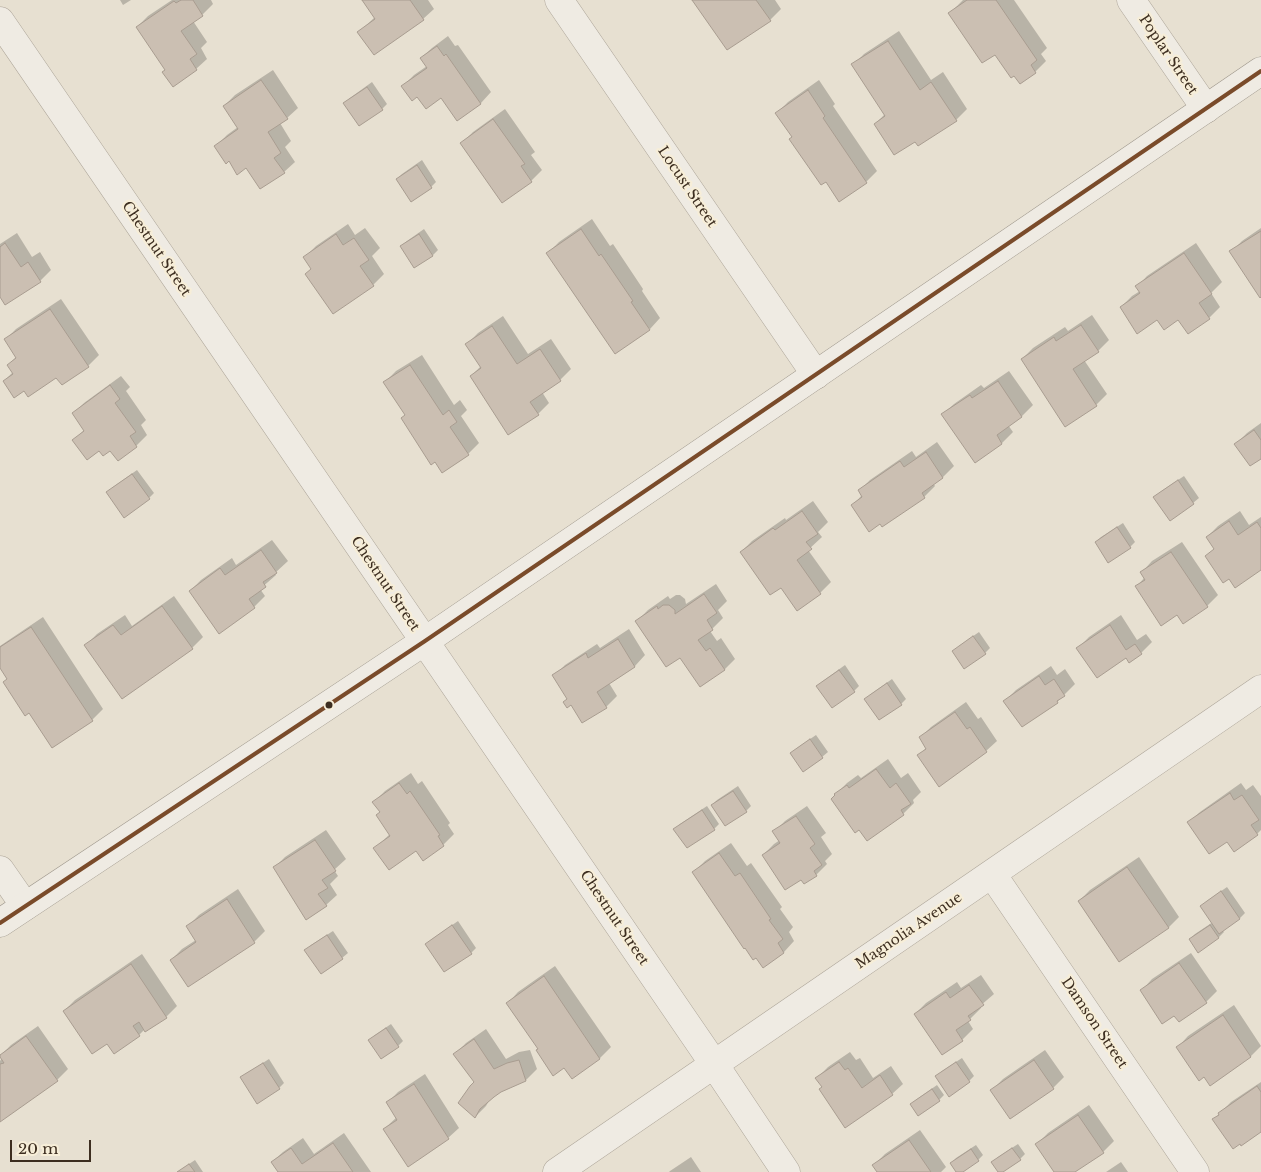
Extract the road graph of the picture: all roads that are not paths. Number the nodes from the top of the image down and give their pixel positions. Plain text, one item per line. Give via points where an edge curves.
1 (559, 0) edge
2 (1131, 0) edge
3 (0, 21) edge
4 (1261, 72) edge
5 (1206, 109) junction
6 (816, 375) junction
7 (425, 641) junction
8 (1258, 697) edge
9 (0, 870) edge
10 (992, 874) junction
11 (25, 906) junction
12 (0, 923) edge
13 (714, 1064) junction
14 (558, 1172) edge
15 (786, 1172) edge
16 (1195, 1172) edge

1 - 6 street, Locust Street
2 - 5 street, Poplar Street
3 - 7 street, Chestnut Street
4 - 5 street
5 - 6 street
6 - 7 street
7 - 11 street
7 - 13 street, Chestnut Street
8 - 10 street, Magnolia Avenue
9 - 11 street
10 - 13 street, Magnolia Avenue
10 - 16 street, Damson Street
11 - 12 street
13 - 14 street, Magnolia Avenue
13 - 15 street, Chestnut Street

